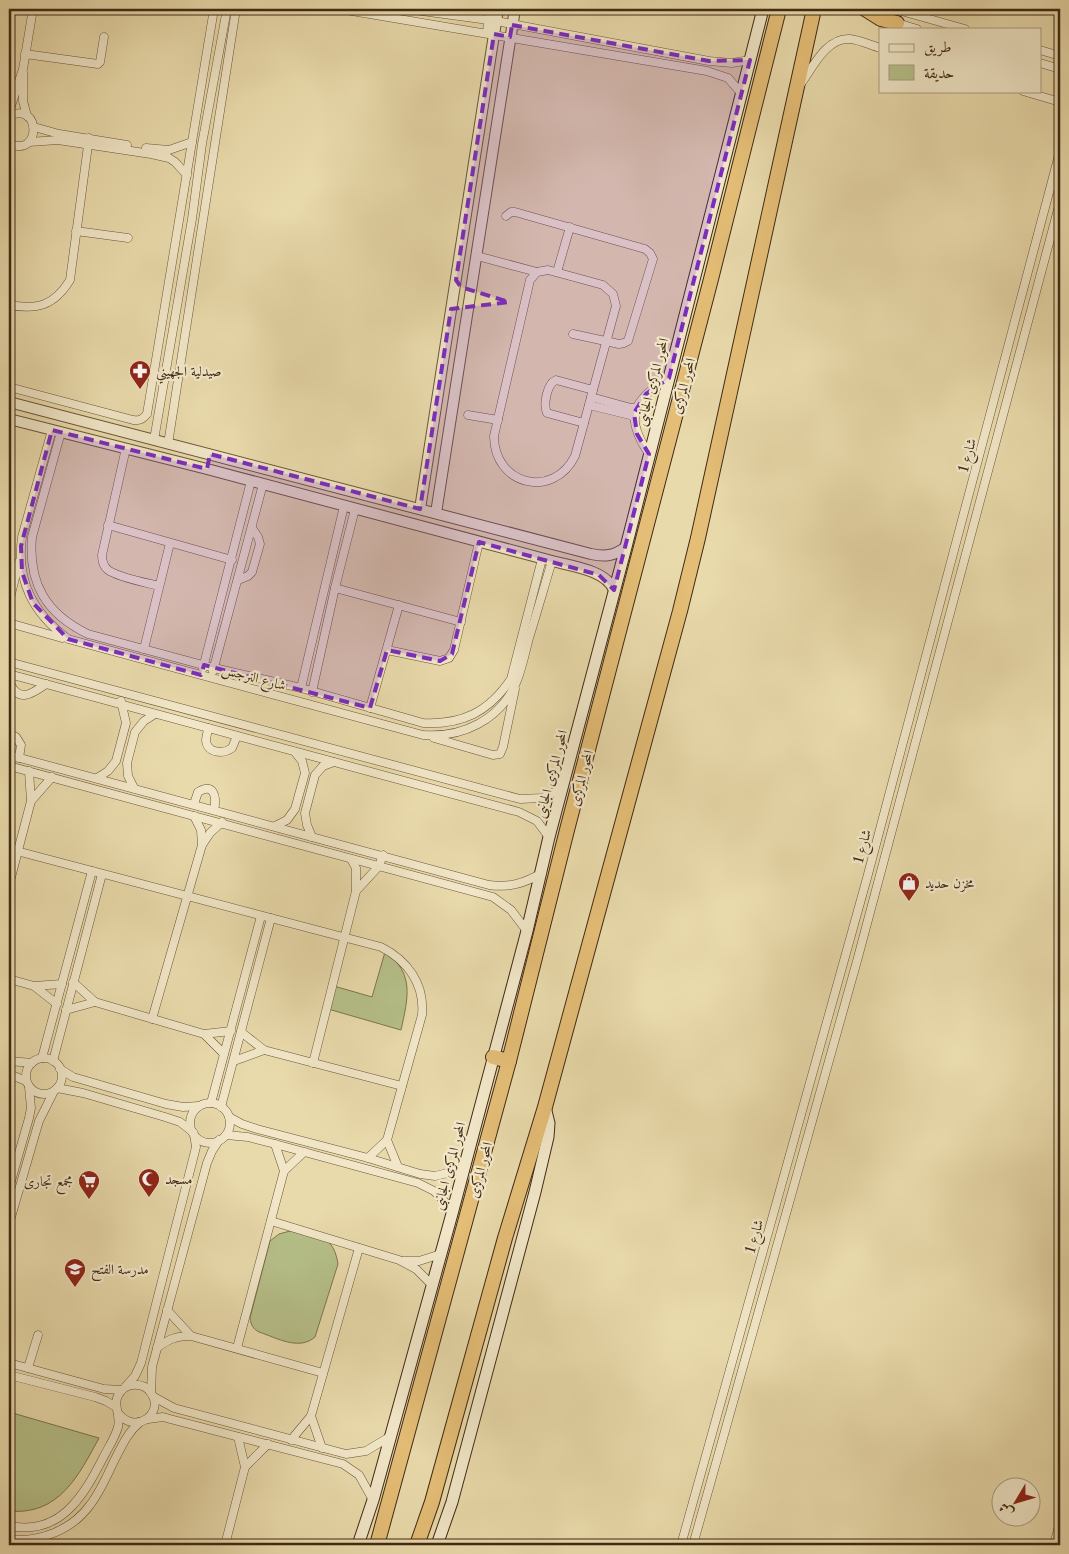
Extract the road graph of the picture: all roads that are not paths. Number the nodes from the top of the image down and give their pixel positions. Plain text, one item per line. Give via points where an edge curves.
1 (33, 9) edge
2 (214, 9) edge
3 (227, 9) edge
4 (236, 9) edge
5 (340, 9) edge
6 (407, 9) edge
7 (489, 9) edge
8 (498, 9) edge
9 (515, 9) edge
10 (763, 9) edge
11 (779, 9) edge
12 (814, 9) edge
13 (865, 9) edge
14 (894, 9) edge
15 (492, 21) junction
16 (897, 23) joint
17 (512, 25) junction
18 (914, 28) edge
19 (961, 28) edge
20 (490, 33) junction
21 (104, 37) dead end
22 (510, 37) junction
23 (879, 48) edge
24 (1042, 51) edge
25 (26, 54) junction
26 (207, 56) junction
27 (1060, 56) edge
28 (218, 58) junction
29 (750, 60) junction
30 (709, 61) junction
31 (1042, 64) edge
32 (23, 69) junction
33 (1060, 69) edge
34 (708, 71) junction
35 (1026, 92) edge
36 (795, 93) junction
37 (742, 94) junction
38 (1060, 102) edge
39 (9, 112) edge
40 (9, 116) edge
41 (27, 116) junction
42 (34, 127) junction
43 (89, 141) junction
44 (29, 142) junction
45 (192, 142) junction
46 (11, 146) edge
47 (1060, 151) edge
48 (187, 175) junction
49 (1060, 202) edge
50 (180, 216) junction
51 (506, 216) dead end
52 (192, 219) junction
53 (570, 227) junction
54 (76, 231) junction
55 (128, 238) dead end
56 (477, 256) junction
57 (537, 272) junction
58 (557, 272) junction
59 (456, 280) junction
60 (472, 285) junction
61 (9, 305) edge
62 (451, 309) junction
63 (468, 313) junction
64 (573, 334) dead end
65 (608, 341) junction
66 (669, 378) junction
67 (9, 387) edge
68 (591, 397) junction
69 (9, 402) edge
70 (85, 408) junction
71 (637, 408) junction
72 (468, 415) dead end
73 (634, 418) junction
74 (9, 419) edge
75 (498, 420) junction
76 (81, 421) junction
77 (584, 423) junction
78 (986, 429) junction
79 (57, 431) junction
80 (998, 432) junction
81 (154, 440) junction
82 (168, 444) junction
83 (126, 448) junction
84 (210, 454) junction
85 (649, 454) junction
86 (207, 469) junction
87 (251, 481) junction
88 (263, 484) junction
89 (344, 506) junction
90 (355, 509) junction
91 (420, 509) junction
92 (436, 513) junction
93 (108, 525) junction
94 (252, 528) junction
95 (170, 542) junction
96 (479, 542) junction
97 (626, 547) junction
98 (592, 554) junction
99 (21, 555) junction
100 (232, 560) junction
101 (547, 560) junction
102 (585, 570) junction
103 (238, 580) junction
104 (159, 586) junction
105 (335, 588) junction
106 (614, 590) junction
107 (9, 602) edge
108 (399, 605) junction
109 (461, 622) junction
110 (9, 623) edge
111 (68, 639) junction
112 (144, 649) junction
113 (387, 650) junction
114 (9, 662) edge
115 (204, 665) junction
116 (214, 668) junction
117 (9, 674) edge
118 (201, 675) junction
119 (212, 678) junction
120 (9, 682) edge
121 (517, 682) junction
122 (46, 684) junction
123 (300, 688) junction
124 (312, 692) junction
125 (123, 693) junction
126 (120, 704) junction
127 (370, 708) junction
128 (156, 714) junction
129 (208, 728) junction
130 (9, 734) edge
131 (423, 735) junction
132 (237, 736) junction
133 (295, 752) junction
134 (9, 755) edge
135 (19, 758) junction
136 (334, 762) junction
137 (9, 766) edge
138 (29, 771) junction
139 (52, 778) junction
140 (97, 778) junction
141 (893, 781) junction
142 (903, 784) junction
143 (134, 788) junction
144 (563, 788) junction
145 (32, 801) junction
146 (194, 804) junction
147 (214, 810) junction
148 (224, 813) junction
149 (194, 816) junction
150 (221, 823) junction
151 (275, 826) junction
152 (312, 837) junction
153 (549, 837) junction
154 (202, 845) junction
155 (9, 849) edge
156 (18, 852) junction
157 (383, 855) junction
158 (351, 858) junction
159 (379, 866) junction
160 (92, 871) junction
161 (542, 873) junction
162 (102, 874) junction
163 (9, 885) edge
164 (356, 891) junction
165 (188, 896) junction
166 (261, 916) junction
167 (271, 918) junction
168 (527, 931) junction
169 (345, 938) junction
170 (9, 980) edge
171 (73, 982) junction
172 (62, 984) junction
173 (34, 986) junction
174 (95, 1002) junction
175 (57, 1004) junction
176 (66, 1010) junction
177 (152, 1019) junction
178 (230, 1031) junction
179 (241, 1032) junction
180 (204, 1034) junction
181 (264, 1050) junction
182 (224, 1054) junction
183 (42, 1058) junction
184 (493, 1058) junction
185 (9, 1061) edge
186 (53, 1061) junction
187 (234, 1061) junction
188 (509, 1061) junction
189 (313, 1062) junction
190 (32, 1063) junction
191 (60, 1070) junction
192 (9, 1074) edge
193 (28, 1084) junction
194 (402, 1086) junction
195 (55, 1090) junction
196 (211, 1103) junction
197 (199, 1106) junction
198 (222, 1107) junction
199 (545, 1107) junction
200 (229, 1117) junction
201 (193, 1133) junction
202 (223, 1138) junction
203 (387, 1140) junction
204 (276, 1144) junction
205 (304, 1152) junction
206 (368, 1158) junction
207 (398, 1167) junction
208 (464, 1169) junction
209 (284, 1171) junction
210 (9, 1188) edge
211 (453, 1210) junction
212 (271, 1221) junction
213 (9, 1224) edge
214 (359, 1248) junction
215 (441, 1254) junction
216 (399, 1260) junction
217 (432, 1285) junction
218 (167, 1310) junction
219 (38, 1335) dead end
220 (191, 1336) junction
221 (156, 1348) junction
222 (237, 1348) junction
223 (9, 1363) edge
224 (28, 1368) junction
225 (323, 1373) junction
226 (9, 1375) edge
227 (124, 1389) junction
228 (152, 1395) junction
229 (118, 1411) junction
230 (312, 1416) junction
231 (148, 1419) junction
232 (139, 1423) junction
233 (238, 1436) junction
234 (391, 1436) junction
235 (291, 1440) junction
236 (268, 1444) junction
237 (322, 1448) junction
238 (245, 1467) junction
239 (373, 1500) junction
240 (1060, 1522) edge
241 (9, 1526) edge
242 (11, 1542) edge
243 (225, 1545) edge
244 (358, 1545) edge
245 (377, 1545) edge
246 (418, 1545) edge
247 (438, 1545) edge
248 (681, 1545) edge
249 (693, 1545) edge
250 (1054, 1545) edge

1 - 25 street
2 - 26 street
3 - 28 street
4 - 82 street
5 - 20 street
6 - 15 street
7 - 15 street
8 - 15 street
9 - 17 street
10 - 29 main road, المحور المركزى الجانبى
11 - 188 highway, المحور المركزى
12 - 36 highway
13 - 16 highway via 881,19
14 - 19 street
15 - 17 street
15 - 20 street
16 - 18 street
17 - 22 street
17 - 30 street
20 - 22 street
20 - 59 street
21 - 25 street via 98,64
22 - 34 street
22 - 56 street
23 - 36 street via 850,39 836,42 824,51
24 - 27 street
25 - 32 street
26 - 28 street
26 - 45 street
28 - 52 street
29 - 30 street via 732,64
29 - 37 main road, المحور المركزى الجانبى
30 - 34 street
31 - 33 street
32 - 39 street
32 - 41 street via 23,101
34 - 37 street via 728,78
35 - 38 street
36 - 199 highway via 698,538
37 - 66 main road, المحور المركزى الجانبى
40 - 41 street via 19,113
41 - 42 street
42 - 43 street
42 - 44 street
43 - 44 street
43 - 45 street via 169,150
43 - 48 street via 169,158
43 - 54 street
44 - 46 street
45 - 48 street
47 - 78 street, شارع 1
48 - 50 street
49 - 80 street, شارع 1
50 - 52 street
50 - 70 street via 147,414 139,421
51 - 53 street via 515,212
52 - 81 street
53 - 58 street
53 - 65 street via 645,249 653,259 629,339 622,344
54 - 55 street
54 - 61 street via 70,280 64,290 46,304 35,307
56 - 57 street
56 - 60 street
57 - 58 street
57 - 75 street via 530,280
58 - 65 street via 610,290 616,306
59 - 60 street via 467,288
59 - 62 street
60 - 63 street
62 - 63 street via 459,306
62 - 91 street
63 - 92 street
64 - 65 street
65 - 68 street
66 - 71 street via 646,394
66 - 85 main road, المحور المركزى الجانبى
67 - 70 street
68 - 71 street
68 - 73 street
68 - 77 street
68 - 77 street via 556,380 550,385 545,406 547,412
69 - 76 street
70 - 76 street
71 - 73 street
72 - 75 street
73 - 85 street via 637,434
74 - 79 street
75 - 77 street via 494,443 501,463 516,477 537,482 557,477 568,468 575,456
76 - 81 street
78 - 80 street
78 - 141 street, شارع 1
79 - 83 street
79 - 99 street, شارع النرجس via 22,537
79 - 112 street, شارع النرجس via 32,537 30,552 36,582 51,608 74,628
80 - 142 street, شارع 1
81 - 82 street
82 - 84 street
83 - 86 street
83 - 93 street
84 - 86 street
84 - 91 street
85 - 97 main road, المحور المركزى الجانبى
86 - 87 street
87 - 88 street
87 - 100 street
88 - 89 street
88 - 94 street
89 - 90 street
89 - 123 street
90 - 96 street
90 - 105 street
91 - 92 street
92 - 98 street
93 - 95 street
93 - 104 street via 102,555 104,566 113,573
94 - 103 street
94 - 103 street via 260,544 252,572
95 - 100 street
95 - 104 street
96 - 101 street
96 - 109 street
97 - 98 street via 610,556
97 - 106 main road, المحور المركزى الجانبى
98 - 102 street via 591,564
99 - 107 street
99 - 111 street, شارع النرجس via 22,572 33,603 48,623
100 - 115 street
101 - 102 street
101 - 121 street, شارع النرجس
101 - 127 street, شارع النرجس via 511,679 492,702 467,718 438,724
102 - 106 street via 604,577
103 - 116 street
104 - 112 street
105 - 108 street
105 - 124 street
106 - 144 main road, المحور المركزى الجانبى
108 - 109 street
108 - 113 street
109 - 113 street via 452,654 445,660
110 - 111 street
111 - 118 street, شارع النرجس
112 - 115 street, شارع النرجس
113 - 127 street
114 - 125 street
115 - 116 street, شارع النرجس
115 - 118 street
116 - 119 street
116 - 123 street, شارع النرجس
117 - 122 street
118 - 119 street, شارع النرجس
119 - 131 street, شارع النرجس
120 - 122 street via 14,691 25,695
121 - 131 street, شارع النرجس via 499,708 484,721 448,735
121 - 131 street via 500,754 493,755
122 - 126 street
123 - 124 street, شارع النرجس
124 - 127 street, شارع النرجس
125 - 126 street
125 - 144 street via 520,799 542,798
126 - 128 street
126 - 140 street via 126,723 116,761
128 - 129 street
128 - 143 street via 135,732 127,763 128,776
129 - 132 street
129 - 132 street via 206,741 216,752 232,748
130 - 135 street via 16,737 21,745
132 - 133 street
133 - 136 street
133 - 151 street via 302,761 304,773 296,809 287,820
134 - 135 street
135 - 140 street
136 - 152 street via 323,766 315,775 305,813
136 - 153 street via 524,814 537,821
137 - 138 street
138 - 139 street
138 - 145 street
139 - 145 street
139 - 149 street
140 - 143 street
141 - 142 street
141 - 248 street, شارع 1
142 - 249 street, شارع 1 via 857,961
143 - 146 street
144 - 153 main road, المحور المركزى الجانبى
145 - 156 street
146 - 147 street
146 - 147 street via 198,792 209,789 216,799
147 - 148 street
148 - 150 street
148 - 151 street
149 - 150 street
149 - 154 street via 201,830
150 - 154 street
150 - 158 street
151 - 152 street
152 - 157 street
153 - 161 main road, المحور المركزى الجانبى
154 - 165 street
155 - 156 street
156 - 160 street
156 - 163 street
157 - 159 street
157 - 161 street via 497,886 528,882
158 - 159 street
158 - 164 street via 356,868
159 - 164 street
159 - 168 street via 494,897 511,910
160 - 162 street
160 - 172 street
161 - 168 main road, المحور المركزى الجانبى
162 - 165 street
162 - 171 street
164 - 169 street
165 - 166 street
165 - 177 street
166 - 167 street
166 - 178 street
167 - 169 street
167 - 179 street
168 - 184 main road, المحور المركزى الجانبى
169 - 189 street
169 - 194 street via 392,952 416,979 422,1014
170 - 173 street
171 - 174 street
171 - 176 street
172 - 173 street
172 - 175 street
173 - 175 street
174 - 176 street
174 - 177 street
175 - 183 street
176 - 186 street
177 - 180 street
178 - 180 street
178 - 182 street
179 - 181 street
179 - 187 street
180 - 182 street
181 - 187 street
181 - 189 street
182 - 196 street
183 - 186 street
183 - 190 street
184 - 188 highway
184 - 208 main road, المحور المركزى الجانبى
185 - 190 street
186 - 191 street
187 - 198 street
188 - 245 highway, المحور المركزى
189 - 194 street
190 - 193 street via 26,1071
191 - 195 street via 62,1079
191 - 197 street via 73,1077 166,1104
192 - 193 street
193 - 195 street via 39,1094
193 - 210 street via 30,1118
194 - 203 street
195 - 201 street via 83,1092 165,1117 180,1122
195 - 213 street via 39,1121
196 - 197 street
196 - 198 street
197 - 201 street via 192,1115
198 - 200 street
199 - 246 highway
199 - 247 main road via 549,1130 535,1192
200 - 202 street via 229,1129
200 - 206 street via 257,1129
201 - 202 street via 203,1141
201 - 227 street via 196,1147 141,1363
202 - 204 street via 248,1138
202 - 218 street via 207,1163
203 - 206 street
203 - 207 street
204 - 205 street
204 - 209 street
205 - 209 street
205 - 211 street via 427,1186
206 - 207 street
207 - 208 street via 435,1176
208 - 211 main road, المحور المركزى الجانبى
209 - 212 street
211 - 215 main road, المحور المركزى الجانبى
212 - 214 street
212 - 222 street
214 - 216 street
214 - 225 street
215 - 216 street via 419,1261
215 - 217 main road, المحور المركزى الجانبى
216 - 217 street via 416,1269
217 - 234 main road, المحور المركزى الجانبى
218 - 220 street
218 - 221 street
219 - 224 street
220 - 221 street via 165,1341
220 - 222 street
221 - 228 street
222 - 225 street
223 - 224 street
224 - 227 street via 104,1388
225 - 230 street
226 - 229 street via 101,1399
227 - 228 street via 140,1385
227 - 229 street via 117,1398
228 - 231 street via 154,1409
228 - 235 street via 174,1408
229 - 232 street via 130,1422
229 - 241 street via 116,1431 94,1475 70,1509 45,1524
230 - 235 street
230 - 237 street
231 - 232 street
231 - 233 street via 163,1417
232 - 242 street via 130,1432 90,1506 81,1515 49,1535
233 - 236 street
233 - 238 street
234 - 237 street via 360,1453 346,1454
234 - 239 main road, المحور المركزى الجانبى
235 - 237 street
236 - 238 street
236 - 239 street via 343,1464 358,1475
238 - 243 street
239 - 244 main road, المحور المركزى الجانبى
240 - 250 street

